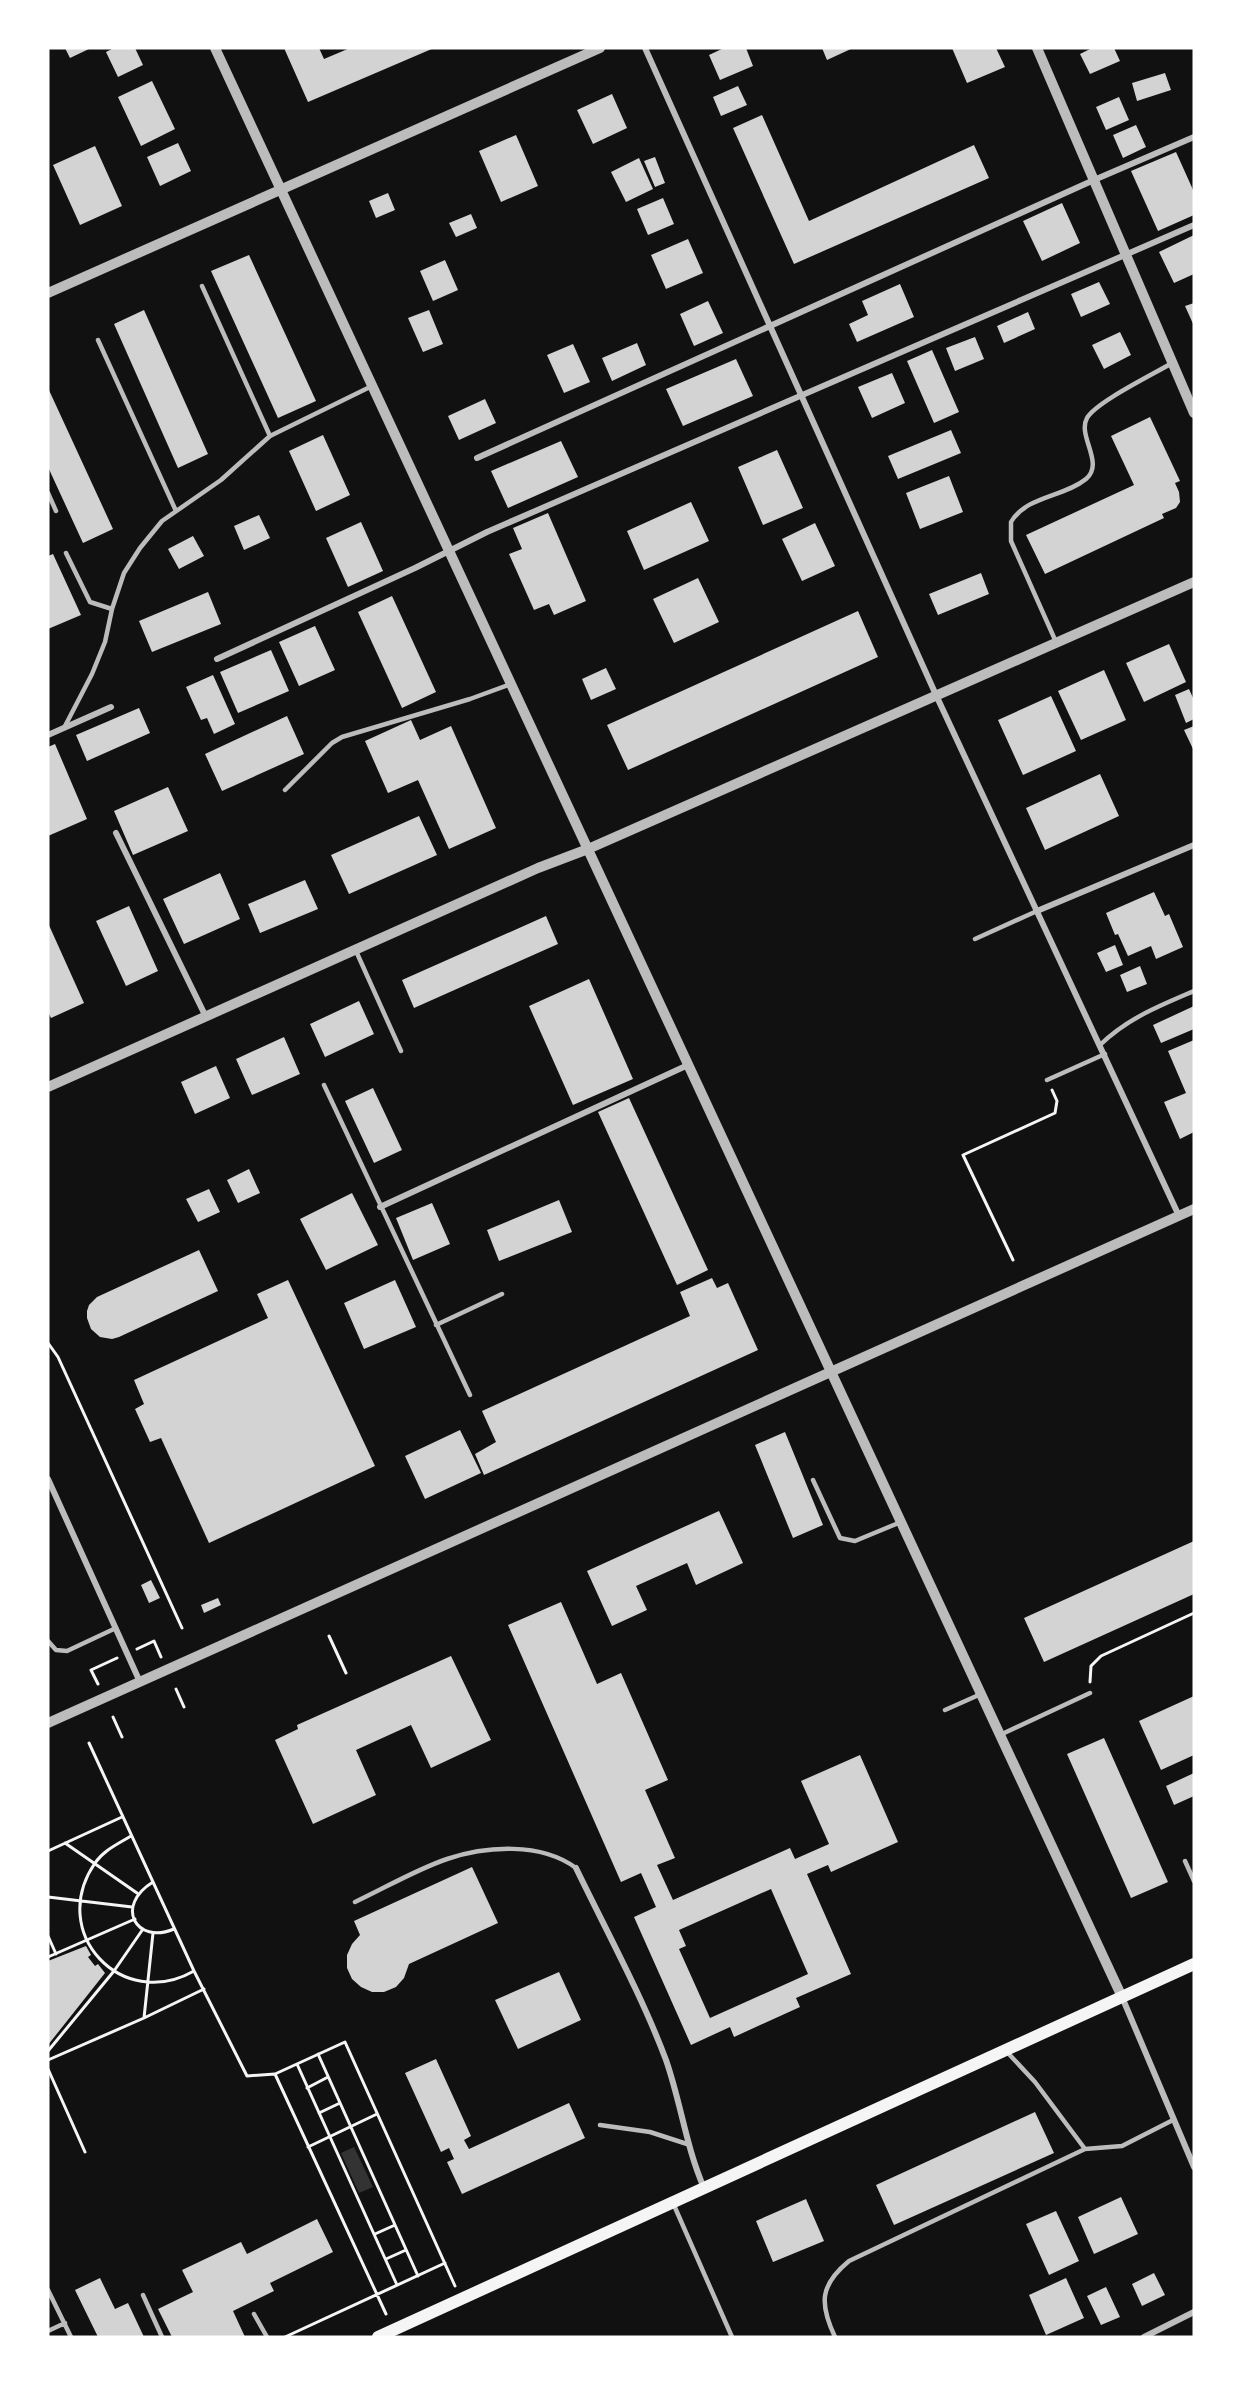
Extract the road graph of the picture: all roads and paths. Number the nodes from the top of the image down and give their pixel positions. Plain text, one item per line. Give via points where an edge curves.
1 (215, 48) edge
2 (600, 48) edge
3 (645, 48) edge
4 (1037, 48) edge
5 (1194, 137) edge
6 (1094, 180) junction
7 (281, 190) junction
8 (1194, 225) edge
9 (1125, 256) junction
10 (202, 286) dead end
11 (48, 293) edge
12 (772, 326) junction
13 (98, 340) dead end
14 (1172, 363) junction
15 (372, 386) junction
16 (802, 394) junction
17 (1194, 413) edge
18 (270, 436) junction
19 (477, 458) dead end
20 (48, 493) edge
21 (56, 511) dead end
22 (176, 511) junction
23 (449, 552) junction
24 (66, 553) dead end
25 (1194, 582) edge
26 (112, 609) junction
27 (1056, 643) junction
28 (217, 659) dead end
29 (511, 684) junction
30 (936, 695) junction
31 (111, 707) dead end
32 (63, 729) junction
33 (48, 735) edge
34 (285, 790) dead end
35 (116, 833) dead end
36 (1194, 845) edge
37 (588, 849) junction
38 (1037, 911) junction
39 (975, 939) dead end
40 (356, 951) junction
41 (1194, 991) edge
42 (206, 1017) junction
43 (1100, 1044) junction
44 (401, 1051) dead end
45 (1105, 1054) junction
46 (688, 1065) junction
47 (1047, 1080) joint
48 (324, 1085) dead end
49 (48, 1088) edge
50 (380, 1207) junction
51 (1194, 1209) edge
52 (1179, 1216) junction
53 (1013, 1260) dead end
54 (502, 1293) dead end
55 (436, 1325) junction
56 (48, 1343) edge
57 (831, 1372) junction
58 (470, 1395) dead end
59 (48, 1479) edge
60 (813, 1480) dead end
61 (901, 1522) junction
62 (1194, 1613) edge
63 (116, 1628) junction
64 (182, 1628) dead end
65 (329, 1636) dead end
66 (48, 1641) edge
67 (346, 1673) dead end
68 (140, 1682) junction
69 (176, 1689) dead end
70 (1090, 1693) joint
71 (981, 1694) junction
72 (184, 1707) dead end
73 (945, 1710) dead end
74 (113, 1717) dead end
75 (48, 1723) edge
76 (1000, 1735) junction
77 (122, 1737) dead end
78 (89, 1743) dead end
79 (122, 1817) junction
80 (131, 1836) junction
81 (65, 1844) junction
82 (48, 1851) edge
83 (1185, 1861) dead end
84 (94, 1864) junction
85 (576, 1868) joint
86 (1194, 1881) edge
87 (153, 1882) junction
88 (137, 1893) junction
89 (48, 1897) edge
90 (80, 1901) junction
91 (355, 1902) dead end
92 (132, 1907) junction
93 (135, 1918) junction
94 (143, 1929) junction
95 (174, 1929) junction
96 (153, 1933) junction
97 (48, 1936) edge
98 (87, 1941) junction
99 (56, 1954) junction
100 (48, 1957) edge
101 (1194, 1964) edge
102 (114, 1971) junction
103 (194, 1971) junction
104 (147, 1983) junction
105 (204, 1989) junction
106 (1122, 1997) junction
107 (144, 2018) junction
108 (1005, 2050) junction
109 (48, 2051) edge
110 (318, 2054) junction
111 (48, 2060) edge
112 (297, 2064) junction
113 (48, 2069) edge
114 (275, 2074) junction
115 (328, 2077) junction
116 (307, 2088) junction
117 (340, 2103) junction
118 (319, 2113) junction
119 (377, 2114) junction
120 (1173, 2120) junction
121 (600, 2125) dead end
122 (351, 2127) junction
123 (330, 2137) junction
124 (687, 2144) junction
125 (308, 2147) junction
126 (1084, 2149) junction
127 (85, 2152) dead end
128 (1194, 2167) edge
129 (704, 2188) junction
130 (674, 2203) junction
131 (395, 2225) junction
132 (374, 2234) junction
133 (406, 2250) junction
134 (386, 2259) junction
135 (445, 2263) junction
136 (418, 2276) junction
137 (398, 2285) junction
138 (455, 2286) dead end
139 (48, 2290) edge
140 (377, 2294) junction
141 (143, 2295) dead end
142 (1194, 2312) edge
143 (254, 2314) dead end
144 (386, 2314) dead end
145 (65, 2323) junction
146 (48, 2331) edge
147 (71, 2337) edge
148 (162, 2337) edge
149 (267, 2337) edge
150 (285, 2337) edge
151 (378, 2337) edge
152 (732, 2337) edge
153 (835, 2337) edge
154 (1144, 2337) edge

1 - 7 street
2 - 7 street
3 - 12 street
4 - 6 street
5 - 6 street
6 - 9 street
6 - 12 street
7 - 11 street
7 - 15 street
8 - 9 street
9 - 14 street
9 - 16 street
10 - 18 lane
12 - 16 street
12 - 19 street
13 - 22 lane
14 - 17 street
14 - 27 lane via 1090,414 1084,426 1093,464 1090,474 1079,483 1023,508 1011,522 1011,541
15 - 18 lane
15 - 23 street
16 - 23 street via 487,531
16 - 30 street
18 - 22 lane via 221,480
20 - 21 lane
22 - 26 lane via 162,521 140,548 124,573
23 - 28 street
23 - 29 street
24 - 26 lane via 90,602
25 - 27 street
26 - 32 lane via 101,653
27 - 30 street
29 - 34 lane via 342,737
29 - 37 street
30 - 37 street
30 - 38 street
31 - 32 street
32 - 33 street
35 - 42 street
36 - 38 street
37 - 40 street
37 - 46 street
38 - 39 lane
38 - 43 street
40 - 42 street
40 - 44 lane
41 - 43 lane via 1135,1017
42 - 49 street
43 - 45 street
45 - 47 lane
45 - 52 street
46 - 50 street
46 - 57 street
47 - 53 path via 1057,1101 1054,1113 963,1155
48 - 50 lane
50 - 55 lane
51 - 52 street
52 - 57 street
54 - 55 lane
55 - 58 lane
56 - 64 path via 58,1357
57 - 61 street
57 - 68 street
59 - 63 street
60 - 61 lane via 840,1539 855,1541
61 - 71 street
62 - 70 path via 1101,1656 1091,1666
63 - 66 lane via 67,1651 56,1650
63 - 68 street
65 - 67 path
68 - 75 street
69 - 72 path
70 - 76 lane
71 - 73 lane
71 - 76 street
74 - 77 path
76 - 106 street
78 - 79 path
79 - 80 path
79 - 81 path
80 - 84 path via 106,1851
80 - 87 path
81 - 82 path
81 - 84 path
83 - 86 lane
84 - 88 path
84 - 90 path
85 - 91 lane via 557,1857 534,1851 475,1853 444,1860
85 - 124 street via 664,2057 678,2094
87 - 88 path
87 - 95 path
88 - 92 path
89 - 90 path
90 - 92 path
90 - 98 path
92 - 93 path
93 - 94 path
93 - 98 path
94 - 96 path
94 - 102 path
95 - 96 path
95 - 103 path
96 - 104 path
97 - 99 path
98 - 99 path
98 - 102 path
99 - 100 path
101 - 106 main road
102 - 104 path
102 - 109 path
103 - 104 path via 177,1980
103 - 105 path
104 - 107 path
105 - 107 path
105 - 114 path via 247,2076
106 - 108 main road
106 - 120 street
107 - 111 path
108 - 126 lane via 1035,2082
108 - 129 main road
110 - 112 path
110 - 115 path
110 - 119 path via 345,2042
112 - 114 path
112 - 116 path
113 - 127 path
114 - 125 path
115 - 116 path
115 - 117 path
116 - 118 path
117 - 118 path
117 - 122 path
118 - 123 path
119 - 122 path
119 - 135 path
120 - 126 lane via 1122,2146
120 - 128 street
121 - 124 lane via 650,2132
122 - 123 path
122 - 131 path
123 - 125 path
123 - 132 path
124 - 129 street
125 - 140 path
126 - 153 lane via 849,2261 824,2292 824,2307
129 - 130 main road
130 - 151 main road
130 - 152 lane
131 - 132 path
131 - 133 path
132 - 134 path
133 - 134 path
133 - 136 path
134 - 137 path
135 - 136 path
135 - 138 path
136 - 137 path
137 - 140 path
139 - 145 lane
140 - 144 path
140 - 150 path
141 - 148 lane
142 - 154 street
143 - 149 lane
145 - 146 lane
145 - 147 lane

